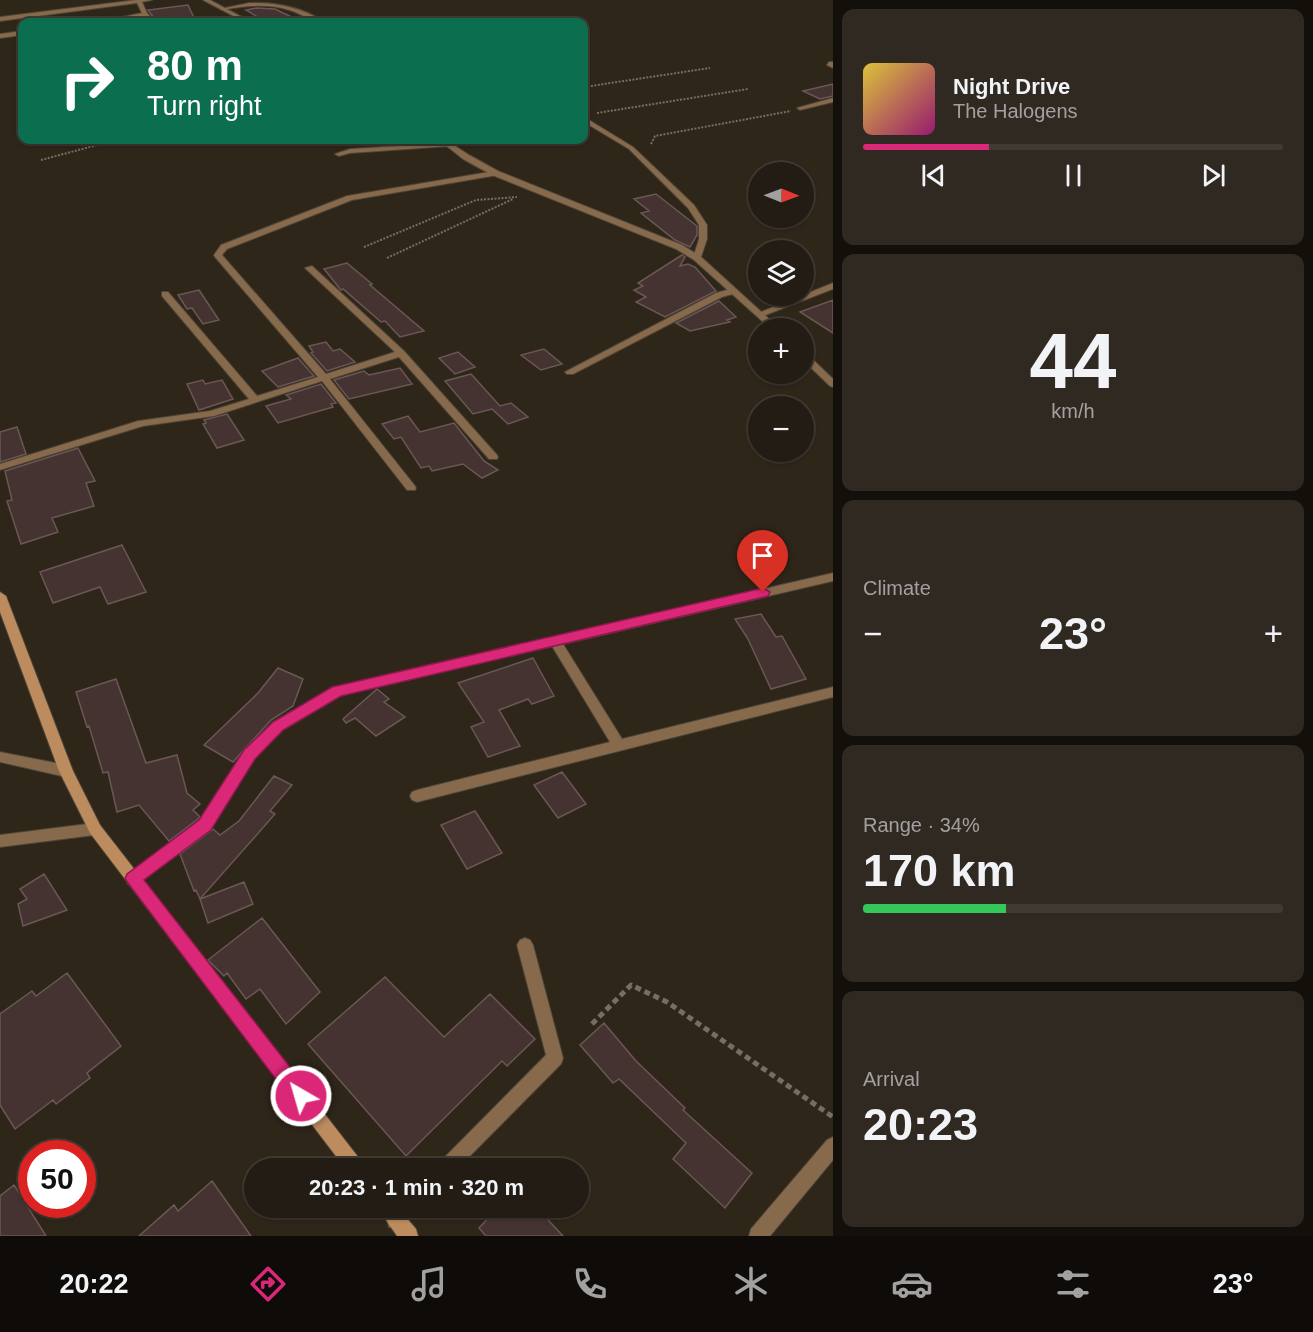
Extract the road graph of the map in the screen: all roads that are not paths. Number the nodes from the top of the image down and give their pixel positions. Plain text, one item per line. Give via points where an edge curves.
1 (149, 0) edge
2 (206, 0) edge
3 (140, 1) edge
4 (222, 9) junction
5 (145, 14) junction
6 (34, 15) junction
7 (35, 18) edge
8 (123, 18) edge
9 (149, 18) edge
10 (240, 18) edge
11 (314, 18) edge
12 (0, 19) edge
13 (18, 34) edge
14 (0, 36) edge
15 (833, 100) edge
16 (800, 108) road end
17 (588, 121) edge
18 (425, 144) edge
19 (449, 144) edge
20 (339, 154) dead end
21 (495, 173) junction
22 (697, 258) junction
23 (309, 268) dead end
24 (833, 286) edge
25 (734, 291) junction
26 (165, 294) dead end
27 (760, 314) junction
28 (764, 318) edge
29 (401, 353) junction
30 (814, 366) edge
31 (570, 372) dead end
32 (324, 378) junction
33 (833, 384) edge
34 (255, 400) junction
35 (493, 457) dead end
36 (0, 467) edge
37 (411, 488) dead end
38 (833, 577) edge
39 (0, 596) edge
40 (554, 640) junction
41 (833, 692) edge
42 (619, 746) junction
43 (0, 757) edge
44 (66, 771) junction
45 (417, 796) dead end
46 (95, 829) junction
47 (0, 841) edge
48 (133, 879) junction
49 (525, 945) dead end
50 (833, 1146) edge
51 (348, 1158) edge
52 (456, 1158) edge
53 (400, 1218) edge
54 (409, 1236) edge
55 (758, 1236) edge

1 - 3 street
2 - 4 street
3 - 5 street
3 - 6 street
4 - 10 street
4 - 11 lane via 263,2
5 - 8 street
5 - 9 street
6 - 7 street
6 - 12 street
13 - 14 street
15 - 16 street
17 - 22 street via 631,148 691,207 703,225 704,239
18 - 20 street
19 - 21 street
21 - 22 street via 679,247
21 - 32 street via 350,198 225,247 218,255
22 - 25 street
23 - 29 street
24 - 27 street
25 - 27 street
25 - 31 street via 719,295
26 - 34 street
27 - 28 street
29 - 32 street
29 - 35 street
30 - 33 street
32 - 34 street
32 - 37 street
34 - 36 street via 211,414 142,423
38 - 40 street
39 - 44 main road
40 - 42 street
40 - 48 street via 338,691 278,726 250,754 205,825
41 - 42 street
42 - 45 street
43 - 44 street
44 - 46 main road
46 - 47 street
46 - 48 main road
48 - 51 main road
49 - 52 street via 555,1058
50 - 55 street
53 - 54 main road

